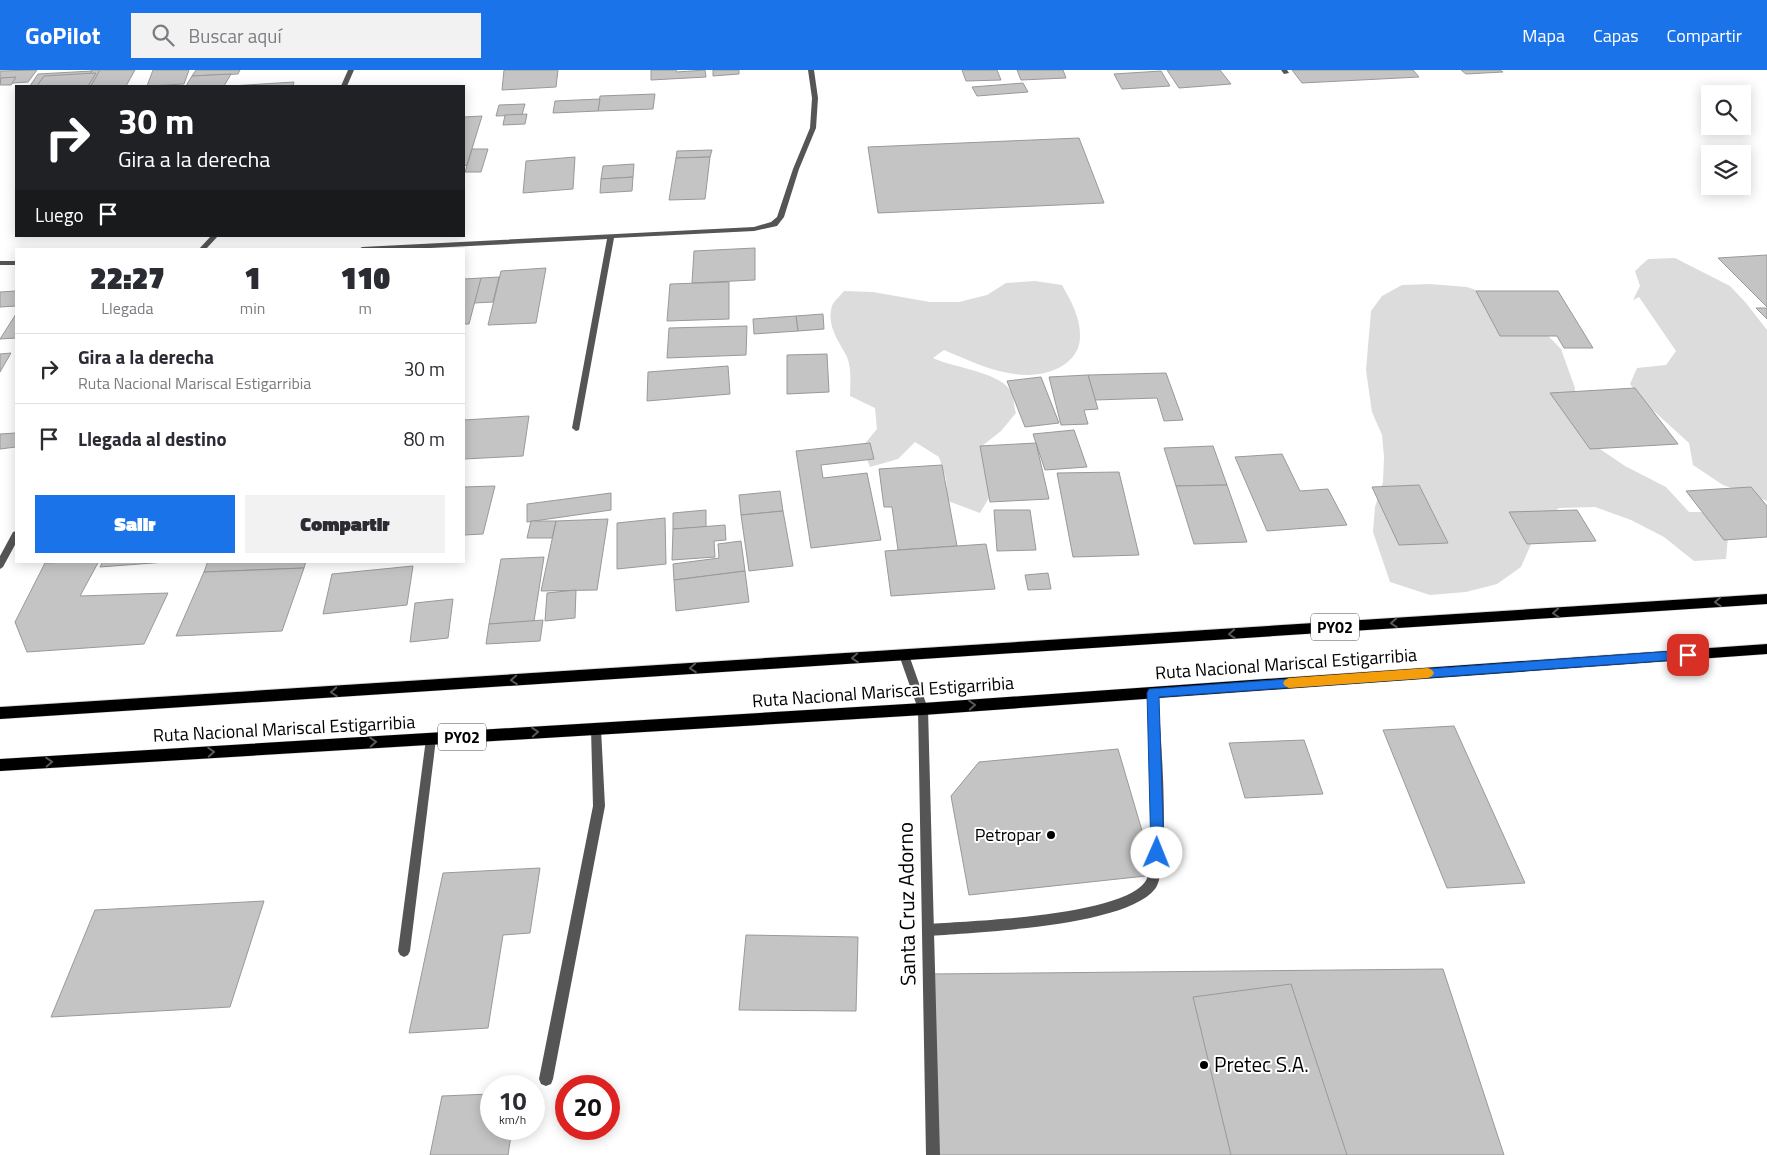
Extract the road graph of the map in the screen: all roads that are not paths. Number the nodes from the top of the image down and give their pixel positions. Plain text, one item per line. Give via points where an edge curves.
1 (351, 70) edge
2 (810, 70) edge
3 (344, 85) edge
4 (213, 237) edge
5 (611, 237) junction
6 (203, 248) edge
7 (383, 248) edge
8 (0, 263) edge
9 (15, 263) edge
10 (576, 428) dead end
11 (15, 536) edge
12 (0, 565) edge
13 (1767, 599) edge
14 (1767, 649) edge
15 (904, 655) junction
16 (1153, 693) junction
17 (923, 709) junction
18 (0, 713) edge
19 (596, 728) junction
20 (432, 739) junction
21 (0, 764) edge
22 (928, 930) junction
23 (404, 951) dead end
24 (546, 1079) dead end
25 (933, 1155) edge

1 - 3 street
2 - 5 street via 815,98 813,128 780,217 774,224 754,230
4 - 6 street
5 - 7 street
5 - 10 street
8 - 9 street
11 - 12 street
13 -> 15 highway, Ruta Nacional Mariscal Estigarribia / PY02
14 - 16 highway, Ruta Nacional Mariscal Estigarribia / PY02
15 - 17 street, Santa Cruz Adorno
15 -> 18 highway, Ruta Nacional Mariscal Estigarribia / PY02
17 -> 16 highway, Ruta Nacional Mariscal Estigarribia / PY02
16 - 22 street via 1158,838 1151,886 1118,907 1079,916
17 - 19 highway, Ruta Nacional Mariscal Estigarribia / PY02
17 - 22 street, Santa Cruz Adorno
20 -> 19 highway, Ruta Nacional Mariscal Estigarribia / PY02
19 - 24 street via 599,806
21 -> 20 highway, Ruta Nacional Mariscal Estigarribia / PY02
20 - 23 street
22 - 25 street, Santa Cruz Adorno

